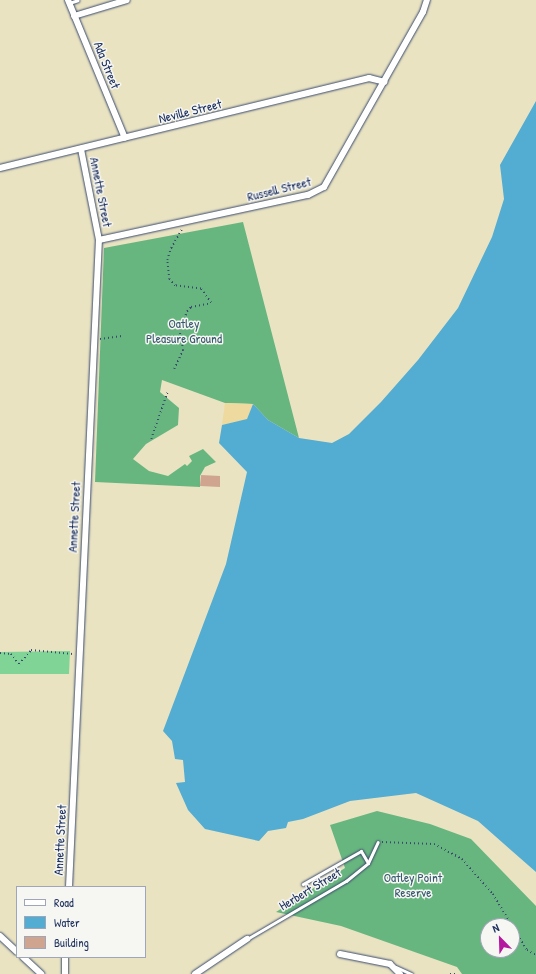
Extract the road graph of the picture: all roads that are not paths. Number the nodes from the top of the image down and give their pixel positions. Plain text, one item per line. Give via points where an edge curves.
1 (78, 0) edge
2 (127, 0) edge
3 (427, 0) edge
4 (69, 1) edge
5 (74, 16) junction
6 (385, 82) junction
7 (125, 138) junction
8 (81, 149) junction
9 (0, 168) edge
10 (99, 240) junction
11 (378, 842) road end
12 (368, 863) junction
13 (303, 884) dead end
14 (69, 886) edge
15 (0, 936) edge
16 (247, 939) joint
17 (16, 951) edge
18 (340, 954) dead end
19 (24, 958) edge
20 (65, 958) edge
21 (390, 964) junction
22 (41, 974) edge
23 (65, 974) edge
24 (195, 974) edge
25 (400, 974) edge
26 (411, 974) edge

1 - 4 lane
2 - 5 street
3 - 6 street, Russell Street
4 - 5 street, Ada Street
5 - 7 street, Ada Street
6 - 7 street, Neville Street via 369,78
6 - 10 street, Russell Street via 329,183 320,190
7 - 8 street, Neville Street
8 - 9 street, Neville Street
8 - 10 street, Annette Street
10 - 14 street, Annette Street
11 - 12 lane
12 - 13 lane, Herbert Street via 361,851
12 - 16 lane, Herbert Street via 346,882
15 - 17 street
16 - 24 street, Herbert Street
18 - 21 street
19 - 22 street
20 - 23 street
21 - 25 street
21 - 26 lane

